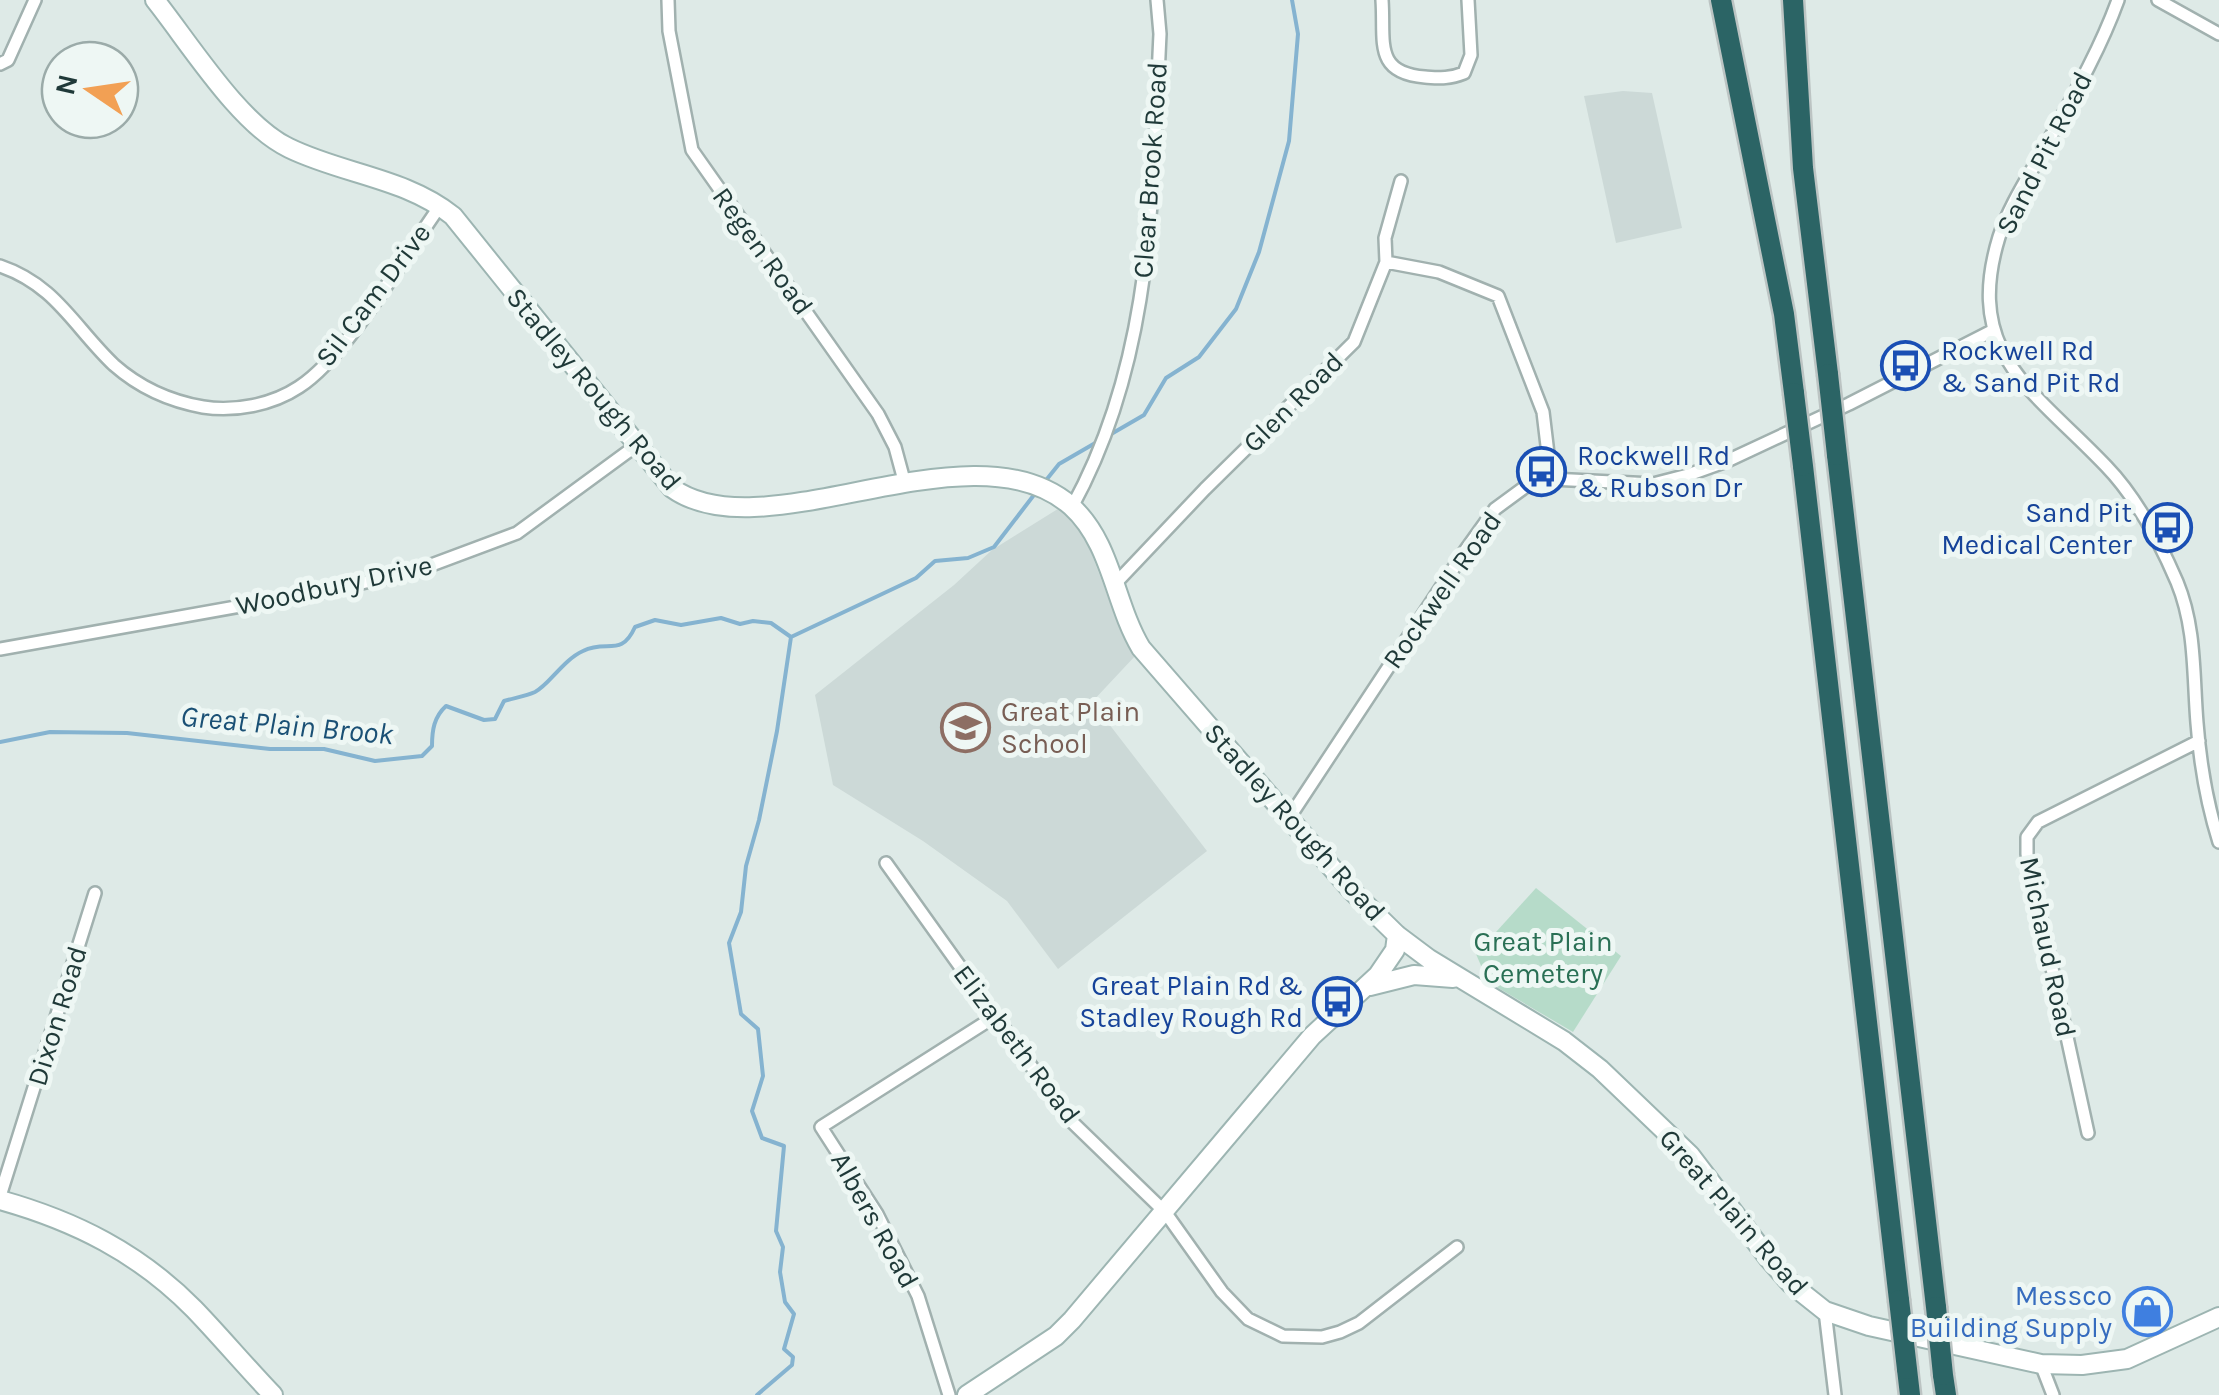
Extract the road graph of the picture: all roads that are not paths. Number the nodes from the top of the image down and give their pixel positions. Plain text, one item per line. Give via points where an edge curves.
1 (36, 0) edge
2 (155, 0) edge
3 (668, 0) edge
4 (1156, 0) edge
5 (1382, 0) edge
6 (1468, 0) edge
7 (1721, 0) edge
8 (1793, 0) edge
9 (1806, 0) edge
10 (2118, 0) edge
11 (2158, 0) edge
12 (2219, 34) edge
13 (4, 62) edge
14 (1401, 181) dead end
15 (440, 206) junction
16 (1386, 262) junction
17 (0, 266) edge
18 (1992, 331) junction
19 (1828, 370) junction
20 (638, 445) junction
21 (1551, 479) junction
22 (905, 484) junction
23 (1072, 507) junction
24 (1114, 585) junction
25 (0, 649) edge
26 (2198, 741) junction
27 (1289, 818) junction
28 (2219, 842) edge
29 (886, 863) dead end
30 (95, 893) dead end
31 (1398, 935) junction
32 (1458, 979) junction
33 (1365, 988) junction
34 (994, 1016) junction
35 (2088, 1133) dead end
36 (0, 1198) edge
37 (1165, 1212) junction
38 (1456, 1247) dead end
39 (1826, 1312) junction
40 (2219, 1317) edge
41 (2041, 1364) junction
42 (1945, 1385) edge
43 (273, 1395) edge
44 (950, 1395) edge
45 (967, 1395) edge
46 (1835, 1395) edge
47 (1910, 1395) edge
48 (2053, 1395) edge

1 - 13 street
2 - 15 main road, Stadley Rough Road via 270,138
3 - 22 street, Regen Road via 692,150 878,414
4 - 23 street, Clear Brook Road via 1149,248 1126,377
5 - 6 street via 1386,60 1394,70 1450,79 1464,73 1471,56
7 - 47 highway, bridge via 1784,314
8 - 19 highway via 1803,168
9 - 19 highway
10 - 18 street, Sand Pit Road via 2000,236 1990,284
11 - 12 street
14 - 16 street, Glen Road via 1385,238
15 - 17 street, Sil Cam Drive via 338,350 299,387 257,405 217,409 175,402 136,383 41,285
15 - 20 main road, Stadley Rough Road
16 - 21 street via 1439,272 1498,296 1543,412
16 - 24 street, Glen Road via 1354,342
18 - 21 street, Rockwell Road via 1833,412 1688,475 1652,484
18 - 26 street, Sand Pit Road via 2008,365 2108,468 2156,538 2187,609
19 - 42 highway, bridge
20 - 22 main road, Stadley Rough Road via 672,488 711,505 766,505
20 - 25 street, Woodbury Drive via 517,533 418,570
21 - 27 street, Rockwell Road via 1525,487 1495,509
22 - 23 main road, Stadley Rough Road via 1006,478
23 - 24 main road, Stadley Rough Road via 1096,535
24 - 27 main road, Stadley Rough Road via 1141,648
26 - 28 street, Sand Pit Road
26 - 35 street, Michaud Road via 2038,822 2027,837
27 - 31 main road, Stadley Rough Road
29 - 34 street, Elizabeth Road
30 - 36 street, Dixon Road
31 - 32 main road, Great Plain Road
31 - 33 main road, Great Plain Road via 1395,950
32 - 33 main road, Great Plain Road via 1414,975
32 - 39 main road, Great Plain Road via 1564,1040 1600,1069 1690,1155 1769,1260
33 - 37 main road, Great Plain Road via 1312,1036
34 - 37 street, Elizabeth Road via 1070,1119
34 - 44 street, Albers Road via 822,1128 877,1214 918,1296
36 - 43 main road via 64,1220 147,1270 196,1311
37 - 38 street, Elizabeth Road via 1235,1308 1283,1336 1322,1337 1359,1322
37 - 45 main road, Great Plain Road via 1056,1336
39 - 41 main road, Great Plain Road
39 - 46 street
40 - 41 main road, Great Plain Road via 2128,1359
41 - 48 street

